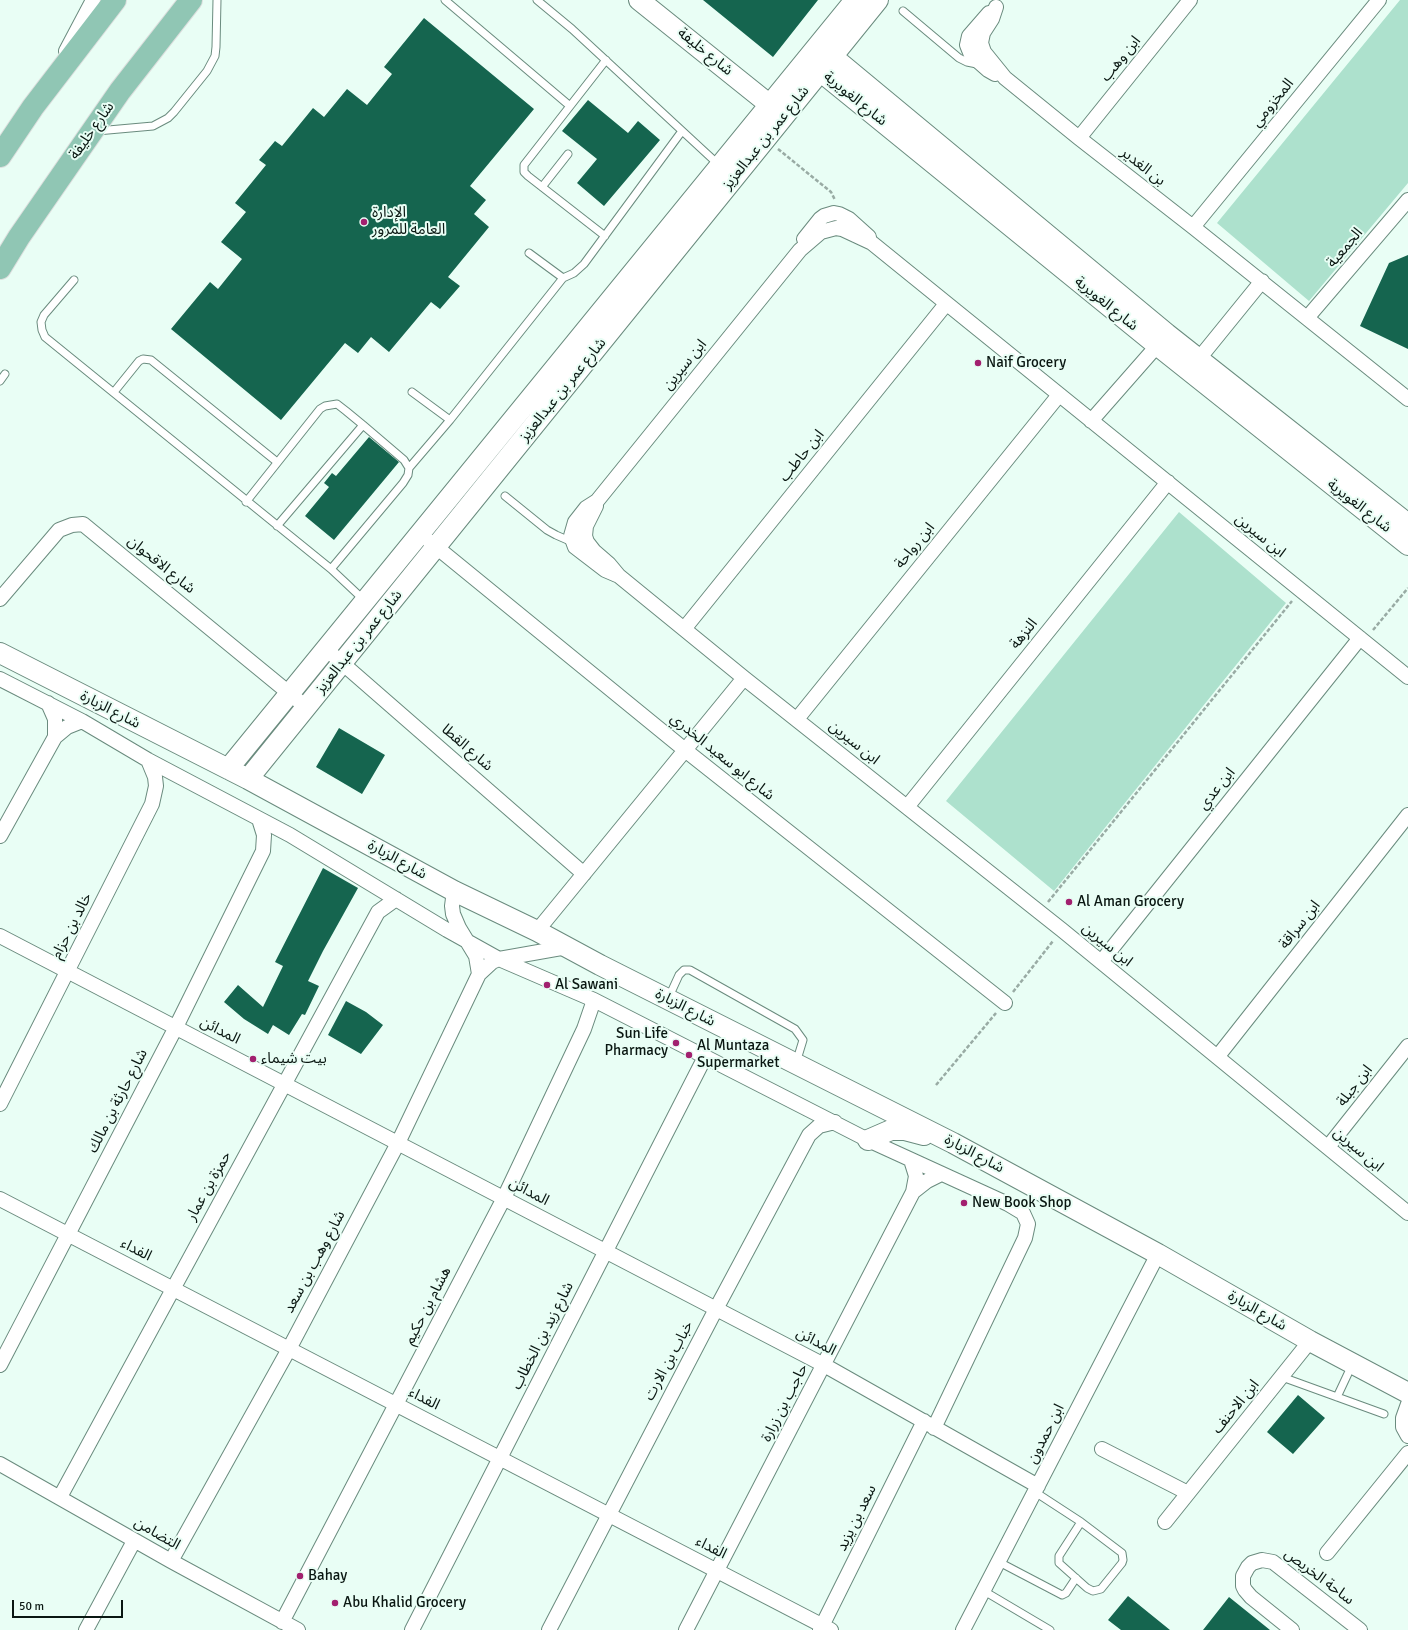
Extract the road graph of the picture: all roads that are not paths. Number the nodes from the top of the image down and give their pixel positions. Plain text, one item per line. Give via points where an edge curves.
1 (93, 0) edge
2 (115, 0) edge
3 (191, 0) edge
4 (217, 0) edge
5 (445, 0) edge
6 (537, 0) edge
7 (640, 0) edge
8 (878, 0) edge
9 (1190, 0) edge
10 (1379, 0) edge
11 (999, 4) edge
12 (853, 9) edge
13 (903, 11) dead end
14 (820, 58) junction
15 (606, 60) junction
16 (982, 64) junction
17 (1005, 78) junction
18 (46, 90) junction
19 (770, 105) junction
20 (570, 106) junction
21 (92, 131) junction
22 (682, 131) junction
23 (1079, 138) junction
24 (568, 154) dead end
25 (0, 156) edge
26 (720, 166) junction
27 (542, 187) junction
28 (1408, 200) edge
29 (1193, 227) junction
30 (605, 236) junction
31 (872, 243) junction
32 (800, 250) junction
33 (529, 253) dead end
34 (0, 268) edge
35 (563, 278) junction
36 (74, 280) dead end
37 (1262, 282) junction
38 (946, 304) junction
39 (1307, 318) junction
40 (1162, 340) junction
41 (1194, 365) junction
42 (5, 374) dead end
43 (0, 381) edge
44 (114, 392) junction
45 (412, 392) dead end
46 (1059, 395) junction
47 (1408, 399) edge
48 (450, 420) junction
49 (1091, 422) junction
50 (363, 425) junction
51 (278, 462) junction
52 (409, 468) junction
53 (1168, 482) junction
54 (505, 496) dead end
55 (597, 501) junction
56 (246, 502) junction
57 (1408, 524) edge
58 (277, 526) junction
59 (420, 533) junction
60 (572, 542) junction
61 (1408, 545) edge
62 (436, 547) junction
63 (330, 569) junction
64 (619, 576) junction
65 (0, 599) edge
66 (373, 608) junction
67 (684, 629) junction
68 (1362, 640) junction
69 (326, 649) junction
70 (0, 653) edge
71 (342, 662) junction
72 (1408, 677) edge
73 (744, 678) junction
74 (0, 679) edge
75 (290, 692) junction
76 (48, 703) junction
77 (306, 707) junction
78 (797, 719) junction
79 (82, 721) junction
80 (55, 737) junction
81 (686, 750) junction
82 (148, 760) junction
83 (228, 769) junction
84 (248, 779) junction
85 (907, 808) junction
86 (1408, 815) edge
87 (259, 819) junction
88 (0, 836) edge
89 (290, 836) junction
90 (263, 851) junction
91 (584, 874) junction
92 (454, 891) junction
93 (396, 899) junction
94 (537, 931) junction
95 (0, 936) edge
96 (467, 941) junction
97 (567, 947) junction
98 (499, 959) junction
99 (1102, 962) junction
100 (68, 971) junction
101 (479, 974) junction
102 (668, 999) junction
103 (594, 1000) junction
104 (1005, 1002) dead end
105 (176, 1027) junction
106 (1408, 1046) edge
107 (1218, 1056) junction
108 (705, 1057) junction
109 (796, 1063) junction
110 (284, 1084) junction
111 (0, 1104) edge
112 (835, 1122) junction
113 (868, 1140) junction
114 (398, 1143) junction
115 (953, 1143) junction
116 (1328, 1147) junction
117 (912, 1160) junction
118 (942, 1174) junction
119 (913, 1192) junction
120 (504, 1198) junction
121 (0, 1199) edge
122 (1408, 1213) edge
123 (68, 1234) junction
124 (1025, 1238) joint
125 (605, 1251) junction
126 (1158, 1254) junction
127 (173, 1288) junction
128 (716, 1309) junction
129 (1310, 1341) junction
130 (288, 1348) junction
131 (1352, 1364) junction
132 (0, 1365) edge
133 (824, 1365) junction
134 (1282, 1377) junction
135 (1408, 1393) edge
136 (1337, 1397) junction
137 (396, 1404) junction
138 (1408, 1404) edge
139 (1384, 1414) dead end
140 (929, 1424) junction
141 (1408, 1436) edge
142 (1102, 1449) dead end
143 (1408, 1453) edge
144 (500, 1458) junction
145 (0, 1464) edge
146 (1037, 1489) junction
147 (1188, 1494) junction
148 (60, 1497) junction
149 (608, 1514) junction
150 (1081, 1522) junction
151 (1165, 1522) dead end
152 (134, 1541) junction
153 (1327, 1553) dead end
154 (171, 1561) junction
155 (999, 1562) junction
156 (718, 1571) junction
157 (1076, 1578) junction
158 (984, 1591) junction
159 (282, 1622) junction
160 (825, 1628) edge
161 (86, 1630) edge
162 (298, 1630) edge
163 (412, 1630) edge
164 (549, 1630) edge
165 (686, 1630) edge
166 (963, 1630) edge
167 (1050, 1630) edge
168 (1292, 1630) edge
169 (1360, 1630) edge

1 - 18 street
2 - 18 main road
3 - 21 main road, شارع خليفة
4 - 21 lane via 215,56 207,71 174,112 153,126
5 - 20 lane
6 - 15 lane
7 - 19 street, شارع خليفة
8 - 12 street, شارع عمر بن عبدالعزيز
9 - 23 street, ابن وهب
10 - 29 street, المخزومي
11 - 16 street, بن الغدير via 981,20 967,40 968,50
11 - 17 street, بن الغدير via 981,42 984,52
12 - 14 street, شارع عمر بن عبدالعزيز
13 - 16 lane via 959,58
14 - 19 street, شارع عمر بن عبدالعزيز
14 - 40 street, شارع الغويرية
14 - 62 street, شارع عمر بن عبدالعزيز via 766,139
15 - 20 lane
15 - 22 lane
16 - 17 street, بن الغدير via 988,70
17 - 23 street, بن الغدير
18 - 25 main road
19 - 26 street, شارع عمر بن عبدالعزيز
20 - 27 lane via 524,165 524,172
21 - 34 main road, شارع خليفة
22 - 26 lane
22 - 30 lane
23 - 29 street, بن الغدير
24 - 27 lane
26 - 59 street, شارع عمر بن عبدالعزيز
27 - 30 lane
28 - 39 street, الجمعية
29 - 37 street, بن الغدير
30 - 35 lane via 584,264
31 - 32 street, ابن سيرين via 842,229 831,228
31 - 32 street, ابن سيرين via 849,219 829,214 820,219 805,237
31 - 38 street, ابن سيرين
32 - 55 street, ابن سيرين
33 - 35 lane
35 - 48 lane
36 - 44 lane via 44,315 41,322 42,330 45,337
37 - 39 street, بن الغدير
37 - 41 street
38 - 46 street, ابن سيرين
38 - 67 street, ابن حاطب
39 - 47 street, بن الغدير
40 - 41 street, شارع الغويرية
40 - 49 street
41 - 57 street, شارع الغويرية
41 - 61 street, شارع الغويرية
42 - 43 lane
44 - 51 lane via 139,361 151,360
44 - 56 lane
45 - 48 lane
46 - 49 street, ابن سيرين
46 - 78 street, ابن رواحة
48 - 52 lane
49 - 53 street, ابن سيرين
50 - 51 lane via 337,404 325,406
50 - 52 lane via 404,460
50 - 58 lane
51 - 56 lane
52 - 63 lane via 403,483
53 - 68 street, ابن سيرين
53 - 85 street, النزهة
54 - 60 lane via 547,530
55 - 60 street, ابن سيرين via 586,508 575,522 571,531
55 - 64 street, ابن سيرين via 586,526 585,536 590,547
56 - 58 lane
58 - 63 lane
59 - 62 street, شارع ابو سعيد الخدري
59 - 66 street, شارع عمر بن عبدالعزيز
60 - 64 street, ابن سيرين via 578,551 598,566
62 - 66 street, شارع عمر بن عبدالعزيز
62 - 81 street, شارع ابو سعيد الخدري
63 - 66 lane
64 - 67 street, ابن سيرين
65 - 75 street, شارع الاقحوان via 58,530 83,524
66 - 69 street, شارع عمر بن عبدالعزيز
66 - 71 street, شارع عمر بن عبدالعزيز
67 - 73 street, ابن سيرين
68 - 72 street, ابن سيرين
68 - 99 street, ابن عدي
69 - 71 street, شارع القطا
69 - 75 street, شارع عمر بن عبدالعزيز
70 - 83 street, شارع الزبارة
71 - 77 street, شارع عمر بن عبدالعزيز
71 - 91 street, شارع القطا
73 - 78 street, ابن سيرين
73 - 81 street
74 - 76 street, شارع الزبارة
75 - 77 street, شارع الاقحوان
75 - 83 street, شارع عمر بن عبدالعزيز
76 - 79 street, شارع الزبارة
76 - 80 street via 55,719
77 - 84 street, شارع عمر بن عبدالعزيز
78 - 85 street, ابن سيرين
79 - 80 street via 67,727
79 - 82 street, شارع الزبارة
80 - 88 street
81 - 91 street
81 - 104 street, شارع ابو سعيد الخدري
82 - 87 street, شارع الزبارة
82 - 100 street, خالد بن حزام via 156,786 152,804
83 - 84 street, شارع الزبارة
84 - 92 street, شارع الزبارة
85 - 99 street, ابن سيرين
86 - 107 street, ابن سراقة
87 - 89 street, شارع الزبارة
87 - 90 street, شارع حارثة بن مالك via 264,835
89 - 90 street, شارع حارثة بن مالك via 275,841
89 - 93 street, شارع الزبارة
90 - 105 street, شارع حارثة بن مالك
91 - 94 street
92 - 94 street, شارع الزبارة
92 - 96 street via 453,914
93 - 96 street, شارع الزبارة
93 - 110 street, حمزة بن عمار via 378,912
94 - 97 street, شارع الزبارة
95 - 100 street, المدائن
96 - 98 street, شارع الزبارة
96 - 101 street via 476,956
97 - 98 street, شارع وهب بن سعد
97 - 102 street, شارع الزبارة
98 - 101 street, شارع وهب بن سعد
98 - 103 street, شارع الزبارة
99 - 107 street, ابن سيرين
100 - 105 street, المدائن
100 - 111 street, خالد بن حزام
101 - 114 street, شارع وهب بن سعد
102 - 109 street, شارع الزبارة
102 - 109 lane via 679,975 684,970 690,970 795,1029 803,1040
103 - 108 street, شارع الزبارة
103 - 120 street, هشام بن حكيم via 584,1029
105 - 110 street, المدائن
105 - 123 street, شارع حارثة بن مالك
106 - 116 street, ابن جبلة
107 - 116 street, ابن سيرين
108 - 112 street, شارع الزبارة
108 - 125 street, شارع زيد بن الخطاب
109 - 115 street, شارع الزبارة
110 - 114 street, المدائن
110 - 127 street, حمزة بن عمار
112 - 113 street, شارع الزبارة
112 - 128 street, خباب بن الارت via 819,1126 809,1135
113 - 115 street via 891,1130 905,1130
113 - 117 street, شارع الزبارة
114 - 120 street, المدائن
114 - 130 street, شارع وهب بن سعد
115 - 126 street, شارع الزبارة
116 - 122 street, ابن سيرين
117 - 118 street, شارع الزبارة
117 - 119 street, حاجب بن زرارة via 916,1176
118 - 119 street, حاجب بن زرارة via 926,1181
118 - 124 street, شارع الزبارة via 1023,1213 1028,1224
119 - 133 street, حاجب بن زرارة
120 - 125 street, المدائن
120 - 137 street, هشام بن حكيم
121 - 123 street, الفداء
123 - 127 street, الفداء
123 - 132 street, شارع حارثة بن مالك
124 - 140 street, سعد بن يزيد
125 - 128 street, المدائن
125 - 144 street, شارع زيد بن الخطاب
126 - 129 street, شارع الزبارة
126 - 146 street, ابن حمدون
127 - 130 street, الفداء
127 - 148 street, حمزة بن عمار
128 - 133 street, المدائن
128 - 149 street, خباب بن الارت
129 - 131 street, شارع الزبارة
129 - 134 street, ابن الاحنف
130 - 137 street, الفداء
130 - 154 street, شارع وهب بن سعد
131 - 135 street, شارع الزبارة
131 - 136 lane
133 - 140 street, المدائن
133 - 156 street, حاجب بن زرارة
134 - 136 lane
134 - 147 street, ابن الاحنف
136 - 139 lane
137 - 144 street, الفداء
137 - 159 street, هشام بن حكيم
138 - 141 street via 1403,1418 1403,1427
140 - 146 street, المدائن
140 - 160 street, سعد بن يزيد
142 - 147 street
143 - 153 street
144 - 149 street, الفداء
144 - 163 street, شارع زيد بن الخطاب
145 - 148 street, التضامن
146 - 150 lane
146 - 155 street, ابن حمدون
147 - 151 street, ابن الاحنف
148 - 152 street, التضامن
149 - 156 street, الفداء
149 - 164 street, خباب بن الارت
150 - 157 lane via 1058,1560 1061,1566
150 - 157 lane via 1121,1552 1123,1560 1101,1589 1090,1590
152 - 154 street, التضامن
152 - 161 street
154 - 159 street, التضامن
155 - 157 lane via 1062,1595
155 - 158 street, ابن حمدون
156 - 160 street, الفداء
156 - 165 street, حاجب بن زرارة
158 - 166 street, ابن حمدون
158 - 167 lane
159 - 162 street, التضامن
168 - 169 street, ساحة الخريص via 1245,1590 1243,1576 1252,1563 1262,1560 1273,1562

